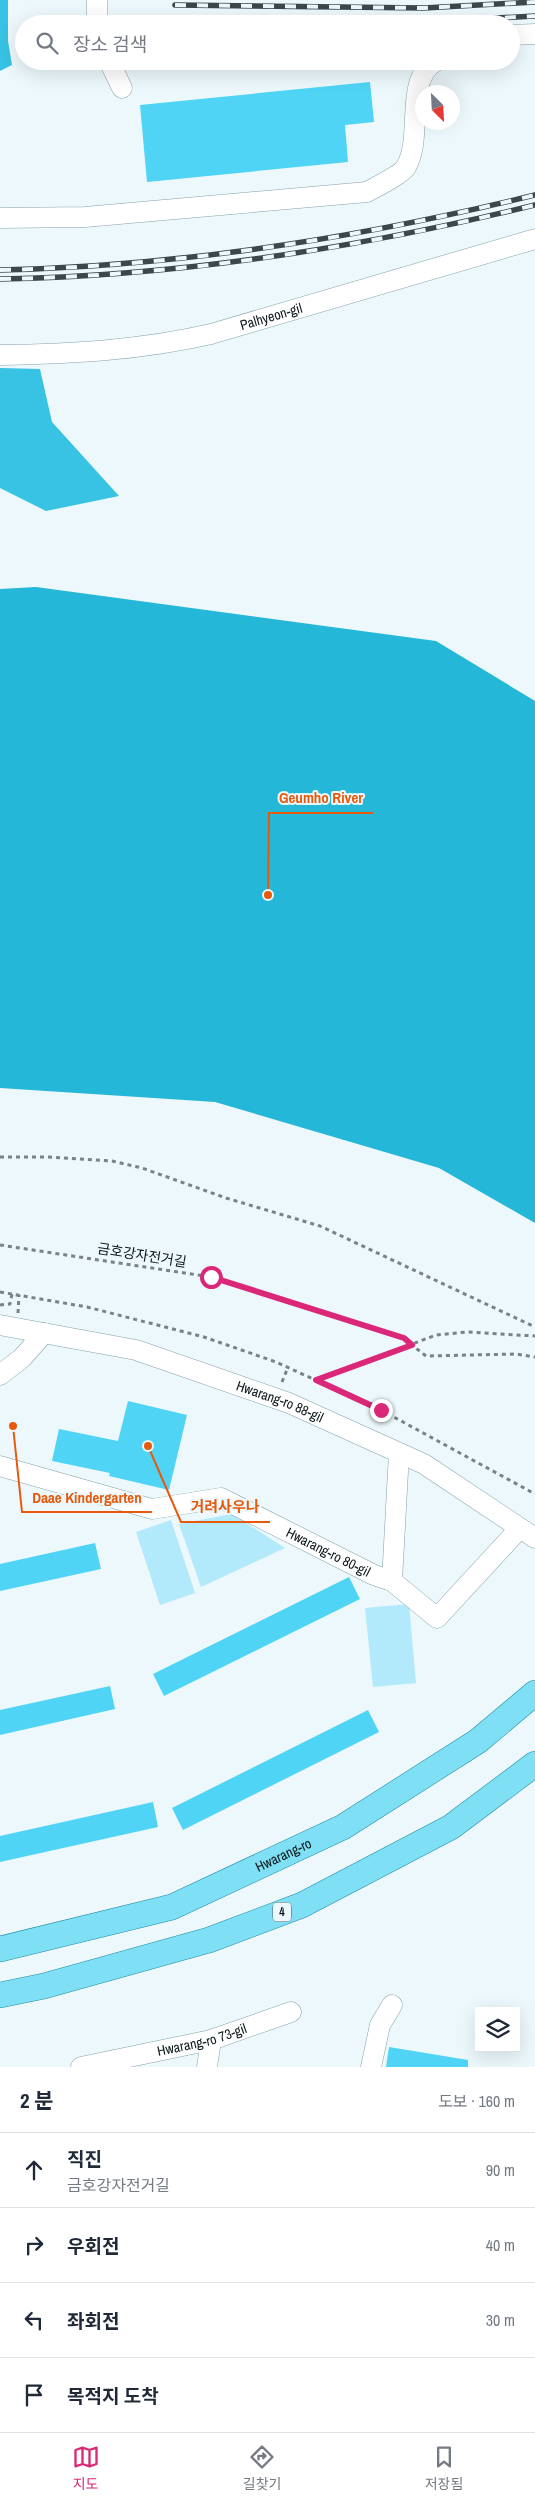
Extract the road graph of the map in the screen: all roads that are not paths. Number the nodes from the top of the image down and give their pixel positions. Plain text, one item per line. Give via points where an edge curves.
1 (97, 0) edge
2 (97, 15) edge
3 (535, 34) edge
4 (520, 35) edge
5 (113, 70) edge
6 (427, 70) edge
7 (122, 88) dead end
8 (0, 218) edge
9 (535, 239) edge
10 (0, 355) edge
11 (0, 1325) edge
12 (44, 1333) junction
13 (0, 1375) edge
14 (399, 1453) junction
15 (0, 1466) edge
16 (528, 1533) edge
17 (392, 1581) junction
18 (535, 1693) edge
19 (535, 1764) edge
20 (0, 1949) edge
21 (0, 1995) edge
22 (392, 2005) dead end
23 (291, 2012) dead end
24 (211, 2040) junction
25 (81, 2067) edge
26 (207, 2067) edge
27 (371, 2067) edge

1 - 2 street
3 - 4 street
5 - 7 street
6 - 8 street via 416,93 414,143 406,168 367,192 85,217
9 - 10 street, Palhyeon-gil via 164,345 69,354
11 - 12 street, Hwarang-ro 88-gil
12 - 13 street via 22,1358
12 - 14 street, Hwarang-ro 88-gil via 136,1350 289,1403
14 - 16 street, Hwarang-ro 88-gil via 424,1464
14 - 17 street, Hwarang-ro 80-gil
15 - 17 street, Hwarang-ro 80-gil via 152,1510 221,1498
16 - 17 street via 437,1618
18 - 20 main road, Hwarang-ro via 478,1741 343,1827 172,1907
19 - 21 main road, 4 via 452,1827 302,1905 209,1940
22 - 27 street via 380,2025
23 - 24 street, Hwarang-ro 73-gil
24 - 25 street, Hwarang-ro 73-gil
24 - 26 street

